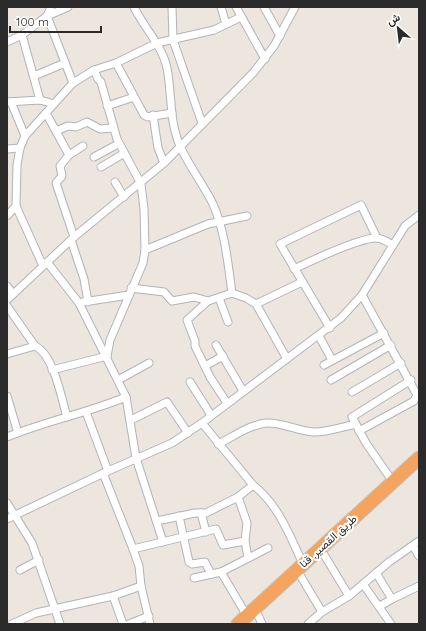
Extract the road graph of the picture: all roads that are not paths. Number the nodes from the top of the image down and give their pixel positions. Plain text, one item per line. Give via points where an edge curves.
1 (51, 7) edge
2 (68, 7) edge
3 (134, 7) edge
4 (172, 7) edge
5 (221, 7) edge
6 (236, 7) edge
7 (264, 7) edge
8 (295, 7) edge
9 (47, 16) junction
10 (241, 17) junction
11 (226, 24) junction
12 (22, 35) junction
13 (280, 36) junction
14 (173, 40) junction
15 (7, 42) edge
16 (157, 43) junction
17 (265, 59) junction
18 (66, 63) junction
19 (116, 63) junction
20 (94, 70) junction
21 (34, 76) junction
22 (73, 83) junction
23 (134, 97) junction
24 (40, 100) junction
25 (9, 102) edge
26 (54, 104) junction
27 (107, 106) junction
28 (46, 113) junction
29 (172, 113) junction
30 (153, 115) junction
31 (202, 123) junction
32 (114, 128) junction
33 (56, 131) junction
34 (25, 136) junction
35 (118, 144) junction
36 (180, 145) junction
37 (83, 146) dead end
38 (20, 148) junction
39 (7, 149) edge
40 (123, 154) junction
41 (70, 155) junction
42 (94, 157) dead end
43 (164, 163) junction
44 (101, 167) dead end
45 (115, 182) dead end
46 (141, 184) junction
47 (124, 197) junction
48 (16, 206) junction
49 (419, 215) edge
50 (7, 216) edge
51 (247, 216) dead end
52 (218, 222) junction
53 (377, 238) junction
54 (72, 239) junction
55 (393, 245) junction
56 (145, 250) junction
57 (45, 264) junction
58 (294, 270) junction
59 (302, 282) junction
60 (7, 286) edge
61 (131, 288) junction
62 (232, 293) junction
63 (13, 294) junction
64 (129, 295) junction
65 (362, 295) junction
66 (219, 298) junction
67 (7, 300) edge
68 (208, 301) junction
69 (88, 302) junction
70 (79, 303) junction
71 (256, 304) junction
72 (7, 306) edge
73 (228, 322) dead end
74 (330, 328) junction
75 (384, 333) junction
76 (319, 336) junction
77 (216, 345) dead end
78 (391, 345) junction
79 (35, 346) junction
80 (7, 354) edge
81 (107, 356) junction
82 (223, 356) junction
83 (287, 359) junction
84 (332, 360) junction
85 (149, 363) dead end
86 (401, 364) junction
87 (324, 365) dead end
88 (205, 366) junction
89 (52, 370) junction
90 (118, 380) junction
91 (331, 380) dead end
92 (411, 380) junction
93 (190, 382) dead end
94 (243, 391) junction
95 (352, 392) dead end
96 (7, 396) edge
97 (126, 397) junction
98 (227, 403) junction
99 (86, 412) junction
100 (211, 415) junction
101 (67, 417) junction
102 (131, 420) junction
103 (202, 423) junction
104 (357, 428) junction
105 (18, 433) junction
106 (188, 433) junction
107 (7, 437) edge
108 (218, 444) junction
109 (136, 458) junction
110 (418, 463) edge
111 (105, 472) junction
112 (393, 482) junction
113 (253, 485) junction
114 (238, 497) junction
115 (7, 503) edge
116 (201, 513) junction
117 (16, 515) junction
118 (179, 516) junction
119 (7, 519) edge
120 (157, 521) junction
121 (206, 532) junction
122 (184, 538) junction
123 (245, 541) junction
124 (163, 542) junction
125 (416, 544) edge
126 (268, 548) dead end
127 (320, 548) junction
128 (133, 549) junction
129 (419, 556) edge
130 (248, 558) junction
131 (39, 560) junction
132 (300, 567) junction
133 (20, 570) dead end
134 (221, 572) junction
135 (376, 573) junction
136 (211, 574) junction
137 (194, 578) dead end
138 (364, 584) junction
139 (141, 586) junction
140 (419, 586) edge
141 (113, 596) junction
142 (349, 596) junction
143 (392, 599) junction
144 (380, 606) junction
145 (55, 608) junction
146 (322, 612) junction
147 (247, 616) edge
148 (149, 620) edge
149 (12, 624) edge
150 (60, 624) edge
151 (124, 624) edge
152 (129, 624) edge
153 (262, 624) edge
154 (308, 624) edge
155 (391, 624) edge

1 - 9 street
2 - 9 street
3 - 16 street via 145,28
4 - 14 street
5 - 11 street
6 - 10 street
7 - 13 street
8 - 13 street
9 - 12 street
9 - 18 street
10 - 11 street
10 - 17 street
11 - 14 street via 214,30
12 - 15 street
12 - 21 street
13 - 17 street
14 - 16 street
14 - 31 street
16 - 19 street
16 - 29 street via 167,69
17 - 31 street
18 - 21 street
18 - 22 street
19 - 20 street
19 - 23 street
20 - 22 street
20 - 27 street via 102,82
21 - 24 street
22 - 26 street
23 - 27 street
23 - 30 street via 144,114
24 - 25 street
24 - 26 street
25 - 34 street
26 - 28 street
27 - 32 street
28 - 33 street
28 - 34 street
29 - 30 street
29 - 36 street
30 - 43 street via 158,148
31 - 36 street
32 - 33 street via 100,129 87,122
32 - 35 street
33 - 41 street
34 - 38 street
35 - 40 street
35 - 42 street
36 - 43 street
36 - 52 street via 207,194
37 - 41 street
38 - 39 street
38 - 48 street
40 - 44 street
40 - 46 street
41 - 54 street via 60,166 62,176 56,185 64,202
43 - 46 street
45 - 47 street
46 - 47 street
46 - 56 street
47 - 54 street
48 - 50 street
48 - 57 street
49 - 55 street via 405,226
51 - 52 street
52 - 56 street via 194,229
52 - 62 street
53 - 55 street
53 - 58 street via 333,252
53 - 58 street via 361,205 280,244
54 - 57 street
54 - 69 street
55 - 65 street
56 - 61 street via 140,272
57 - 63 street
57 - 70 street
58 - 59 street
59 - 71 street
59 - 74 street
60 - 63 street
61 - 64 street
61 - 68 street via 164,292 172,301 194,297
62 - 66 street
62 - 71 street
63 - 67 street
64 - 69 street
64 - 81 street via 110,340
65 - 74 street
65 - 75 street
66 - 68 street
66 - 73 street
68 - 88 street via 187,320 195,346
69 - 70 street
70 - 81 street
71 - 83 street
72 - 79 street
74 - 76 street
75 - 78 street
75 - 84 street
76 - 83 street
76 - 84 street
77 - 82 street
78 - 86 street
78 - 91 street
79 - 80 street
79 - 89 street via 44,352
81 - 89 street
81 - 90 street
82 - 88 street
82 - 94 street
83 - 94 street
84 - 87 street
85 - 90 street
86 - 92 street
86 - 95 street
88 - 98 street
89 - 101 street
90 - 97 street
92 - 104 street via 352,417
92 - 104 street via 416,398
93 - 100 street
94 - 98 street
96 - 105 street
97 - 99 street
97 - 102 street
98 - 100 street
99 - 101 street
99 - 111 street
100 - 103 street
101 - 105 street
102 - 106 street via 167,402
102 - 109 street
103 - 106 street
103 - 108 street
104 - 108 street via 313,432 279,423 266,423 256,425
104 - 112 street
105 - 107 street
106 - 109 street
108 - 113 street
109 - 111 street
109 - 120 street
110 - 112 highway, طريق القصير, قنا
111 - 117 street
111 - 128 street
112 - 127 highway, طريق القصير, قنا
113 - 114 street
113 - 132 street via 274,508
114 - 116 street
114 - 123 street via 247,522
115 - 117 street
116 - 118 street
116 - 121 street
117 - 119 street
117 - 131 street
118 - 120 street
118 - 122 street
120 - 124 street
121 - 122 street
121 - 123 street via 217,529 223,545
122 - 124 street
122 - 136 street via 189,562 205,562
123 - 130 street
124 - 128 street
125 - 129 street
125 - 135 street
126 - 130 street
127 - 132 highway, طريق القصير, قنا
127 - 142 street
128 - 139 street
130 - 134 street
131 - 133 street
131 - 145 street
132 - 146 street
132 - 147 highway, طريق القصير, قنا
134 - 136 street
134 - 147 street
135 - 138 street
135 - 143 street
136 - 137 street
138 - 142 street
138 - 144 street
139 - 141 street
139 - 148 street
140 - 143 street
141 - 145 street
141 - 151 street
142 - 146 street
143 - 144 street
144 - 155 street
145 - 149 street
145 - 150 street
146 - 154 street
147 - 153 street
148 - 152 street

